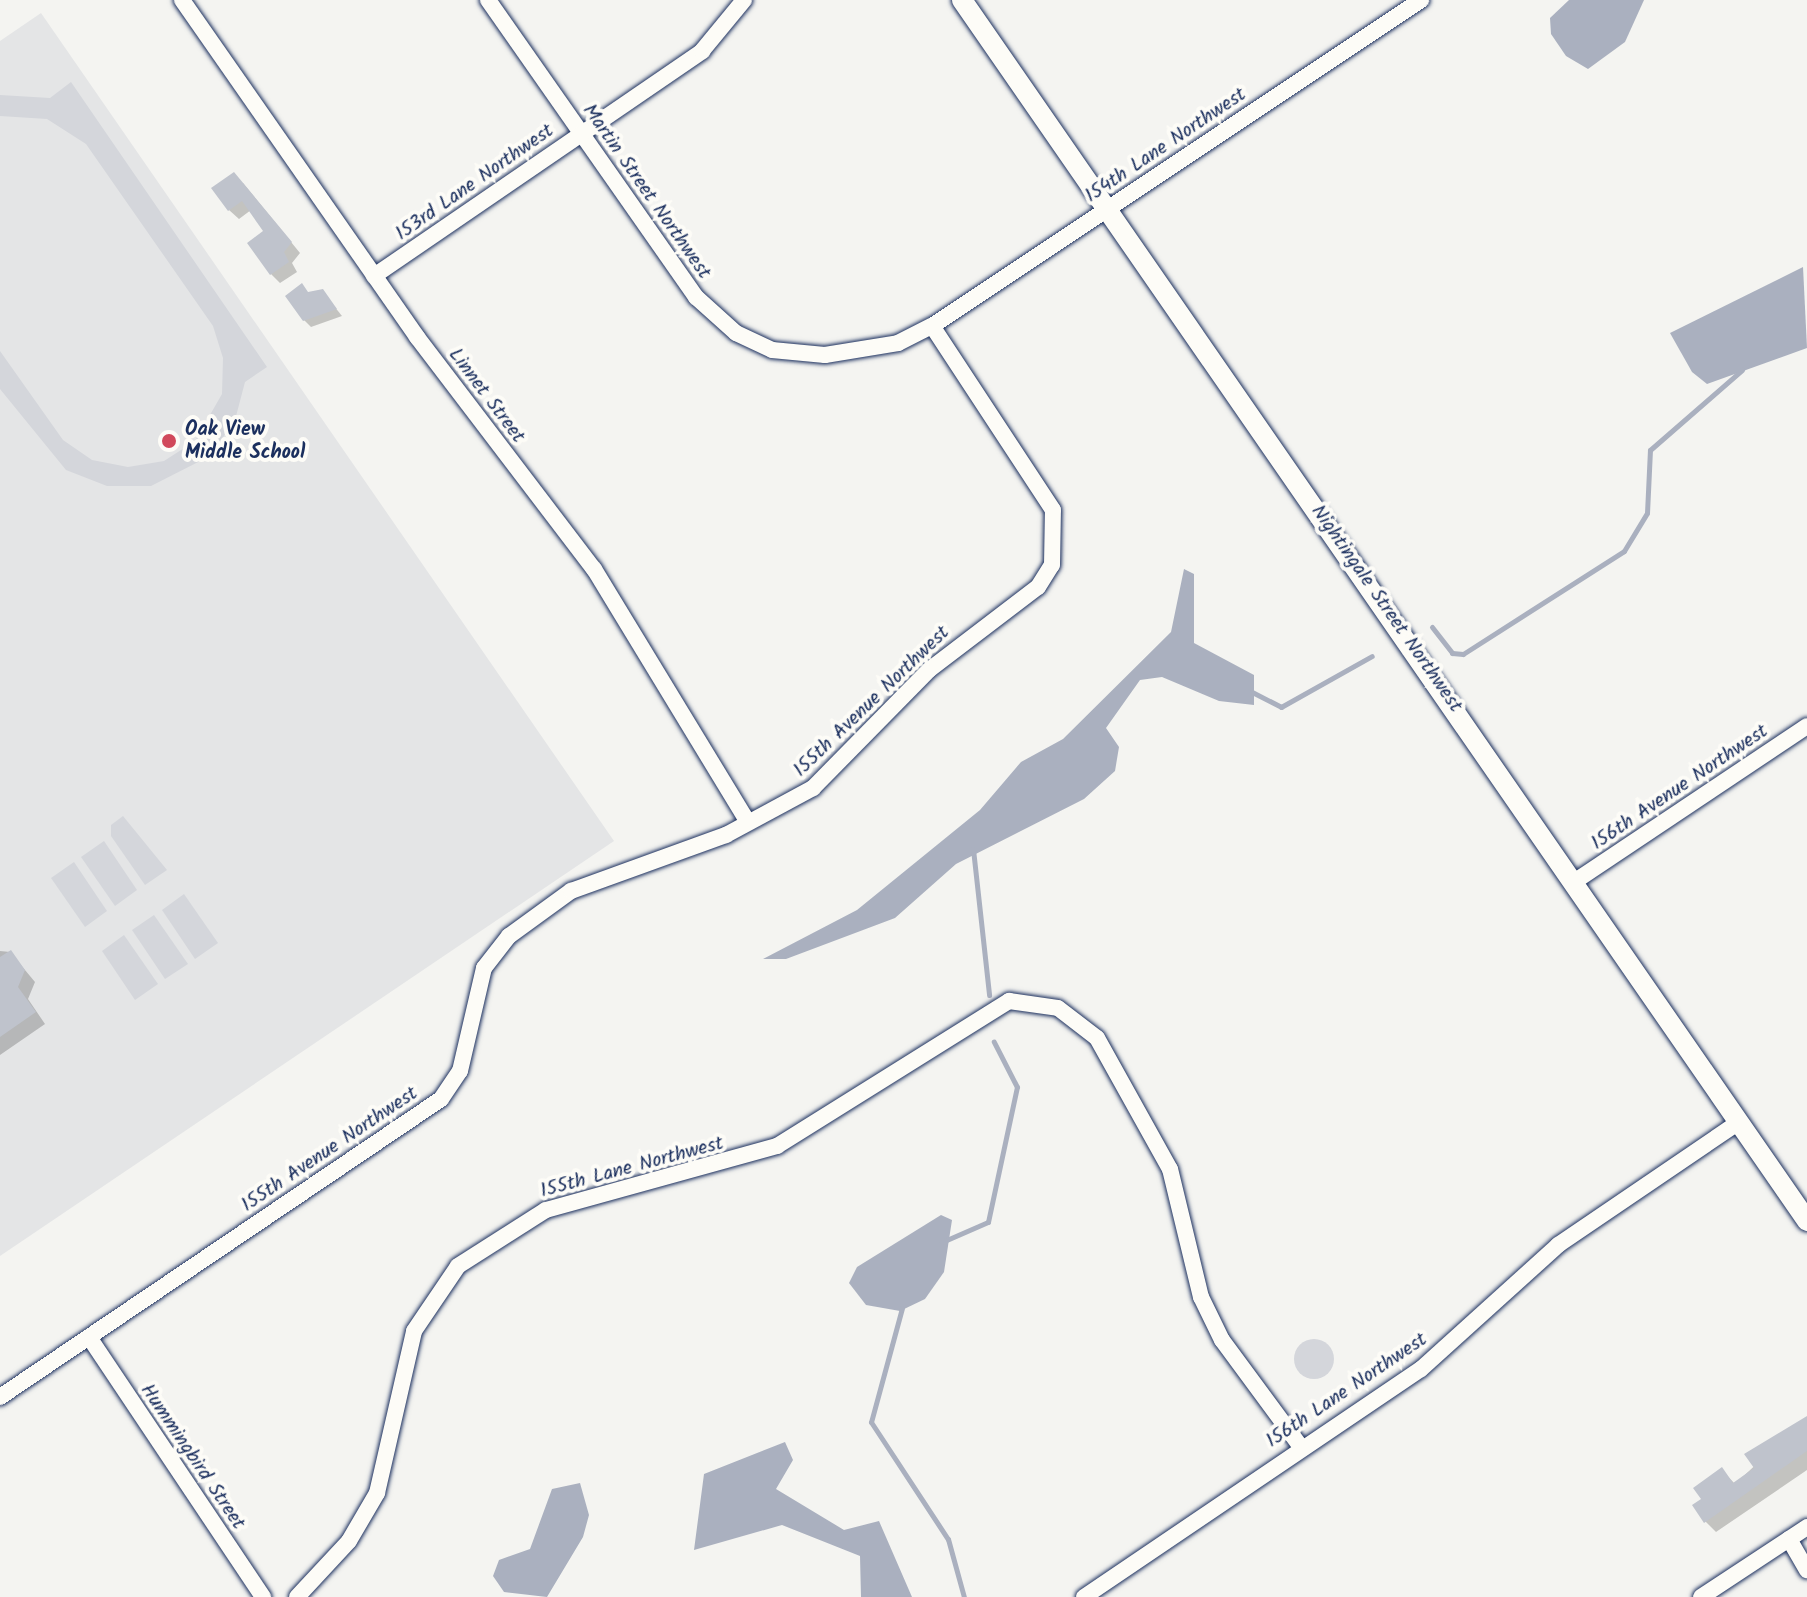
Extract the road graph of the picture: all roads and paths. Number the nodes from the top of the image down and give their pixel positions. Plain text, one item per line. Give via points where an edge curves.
1 (182, 0) edge
2 (488, 0) edge
3 (744, 0) edge
4 (962, 0) edge
5 (1421, 0) edge
6 (579, 133) junction
7 (1108, 209) junction
8 (374, 276) junction
9 (932, 326) junction
10 (1807, 726) edge
11 (748, 822) junction
12 (1574, 882) junction
13 (1739, 1122) junction
14 (1807, 1221) edge
15 (89, 1337) junction
16 (0, 1397) edge
17 (1301, 1447) junction
18 (1807, 1527) edge
19 (1789, 1539) junction
20 (1807, 1570) edge
21 (263, 1597) edge
22 (297, 1597) edge
23 (1084, 1597) edge
24 (1701, 1597) edge

1 - 8 street, Linnet Street
2 - 6 street, Martin Street Northwest
3 - 6 street, 153rd Lane Northwest via 707,47
4 - 7 street, Nightingale Street Northwest
5 - 7 street, 154th Lane Northwest
6 - 8 street, 153rd Lane Northwest
6 - 9 street, Martin Street Northwest via 696,297 736,333 772,350 825,355 898,343
7 - 9 street, 154th Lane Northwest
7 - 12 street, Nightingale Street Northwest
8 - 11 street, Linnet Street via 594,569 665,696
9 - 11 street, 155th Avenue Northwest via 1053,510 1054,547 1038,587 929,670 851,756 778,811
10 - 12 street, 156th Avenue Northwest
11 - 15 street, 155th Avenue Northwest via 571,891 509,936 484,968 460,1071 441,1099
12 - 13 street, Nightingale Street Northwest
13 - 14 street, Nightingale Street Northwest
13 - 17 street, 156th Lane Northwest via 1558,1245 1421,1369
15 - 16 street, 155th Avenue Northwest
15 - 21 street, Hummingbird Street
17 - 22 street, 155th Lane Northwest via 1215,1326 1201,1297 1170,1169 1097,1038 1058,1008 1022,1001 977,1016 777,1146 546,1210 458,1266 414,1331 377,1493 349,1541
17 - 23 street, 156th Lane Northwest
18 - 19 street
19 - 20 street
19 - 24 street

